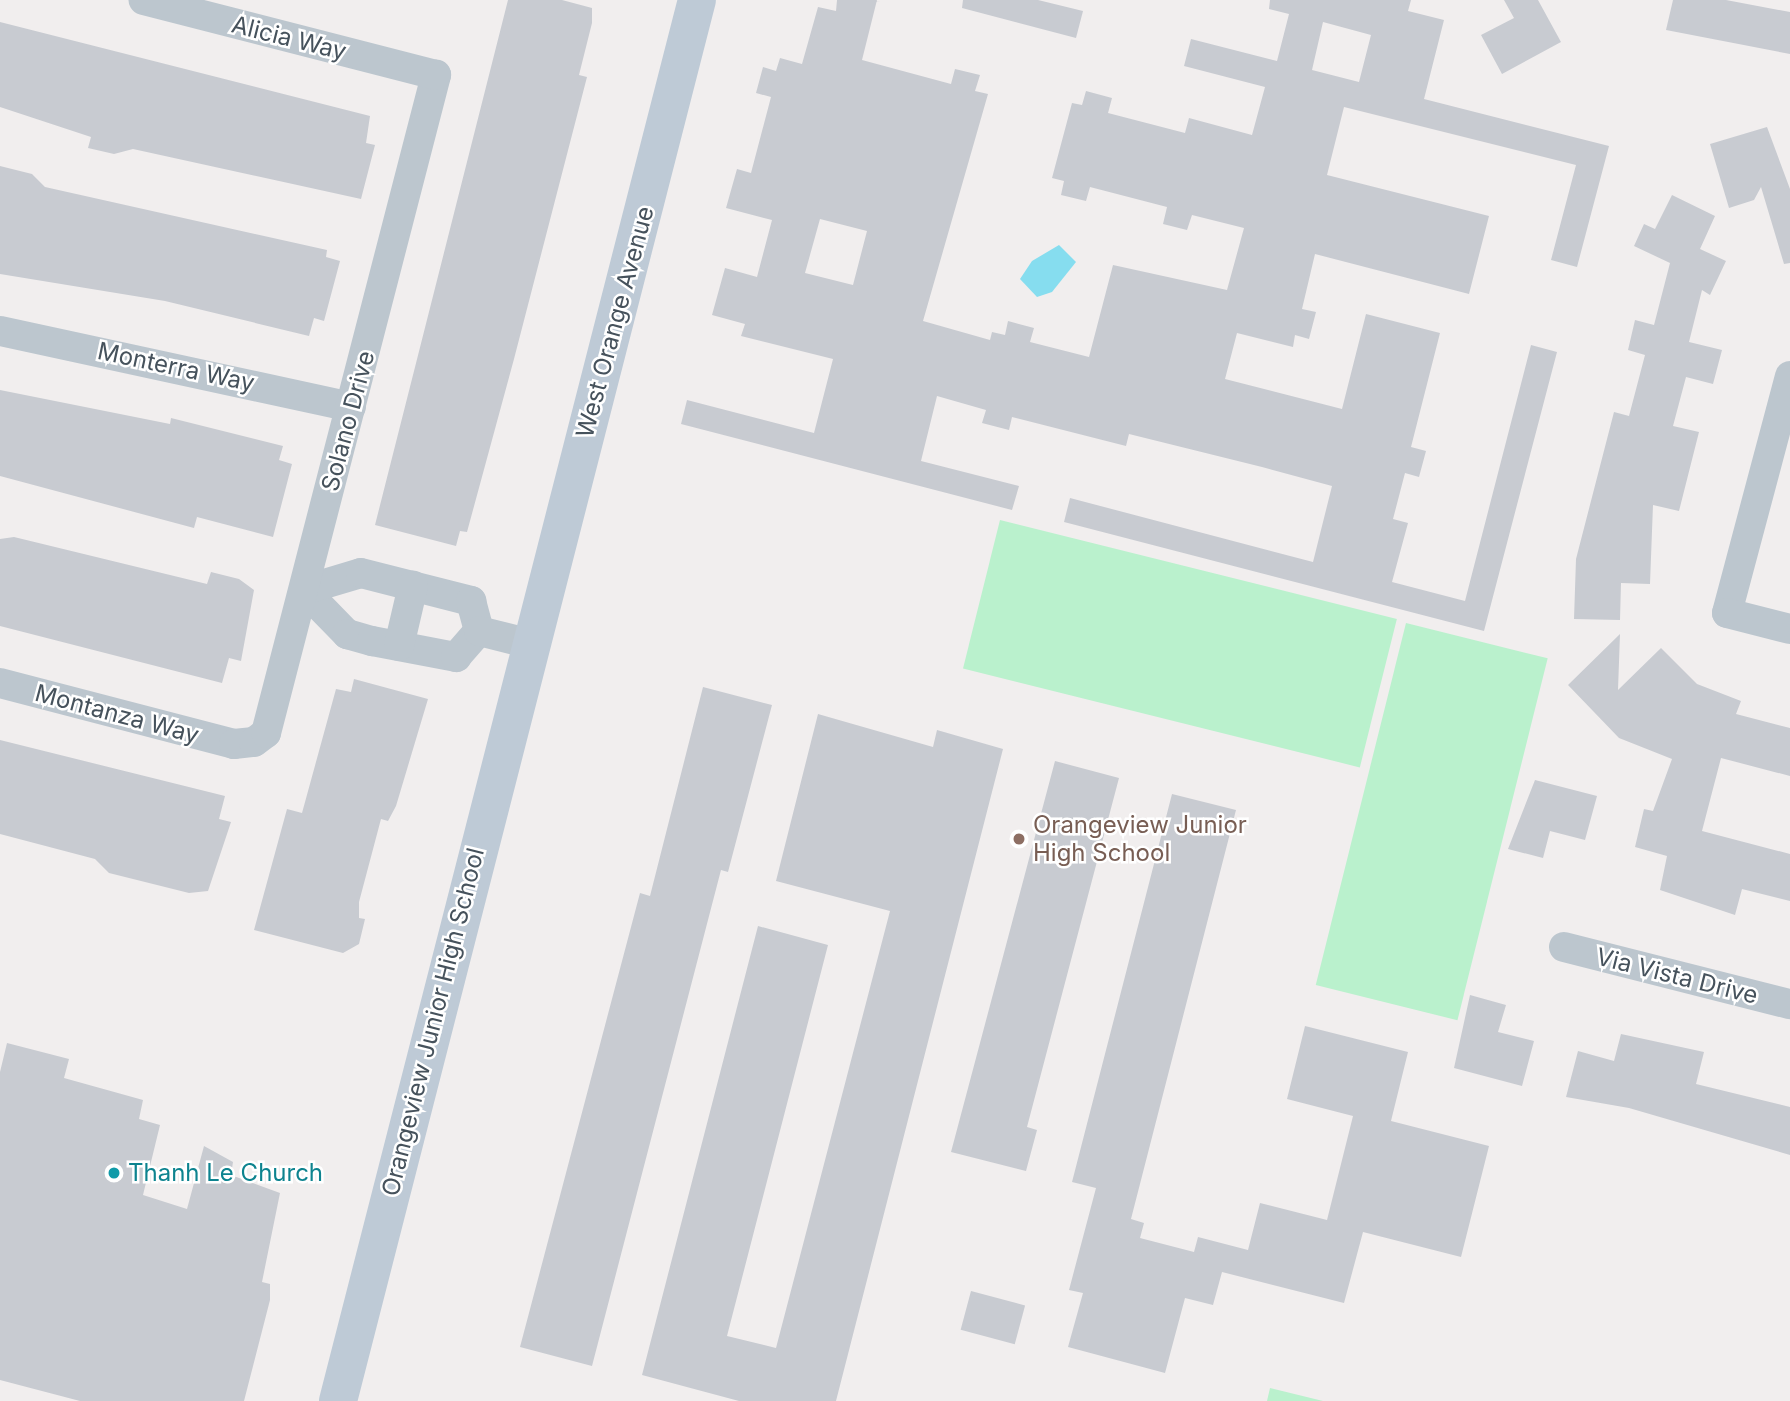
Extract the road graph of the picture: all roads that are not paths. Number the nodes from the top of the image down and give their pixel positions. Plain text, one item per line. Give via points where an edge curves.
1 (143, 0) edge
2 (698, 0) edge
3 (436, 75) joint
4 (0, 331) edge
5 (1790, 376) edge
6 (351, 407) junction
7 (413, 586) junction
8 (304, 590) junction
9 (1790, 629) edge
10 (479, 631) junction
11 (531, 644) junction
12 (399, 646) junction
13 (0, 683) edge
14 (234, 744) joint
15 (1564, 947) dead end
16 (1790, 1004) edge
17 (338, 1401) edge

1 - 3 street, Alicia Way
2 - 11 main road, West Orange Avenue
3 - 6 street, Solano Drive
4 - 6 street, Monterra Way
5 - 9 street via 1727,612
6 - 8 street, Solano Drive
7 - 8 street via 361,573
7 - 10 street via 471,601
7 - 12 street
8 - 12 street via 347,634
8 - 14 street, Solano Drive via 266,733 254,742
10 - 11 street
10 - 12 street via 456,657
11 - 17 main road, Orangeview Junior High School
13 - 14 street, Montanza Way
15 - 16 street, Via Vista Drive

